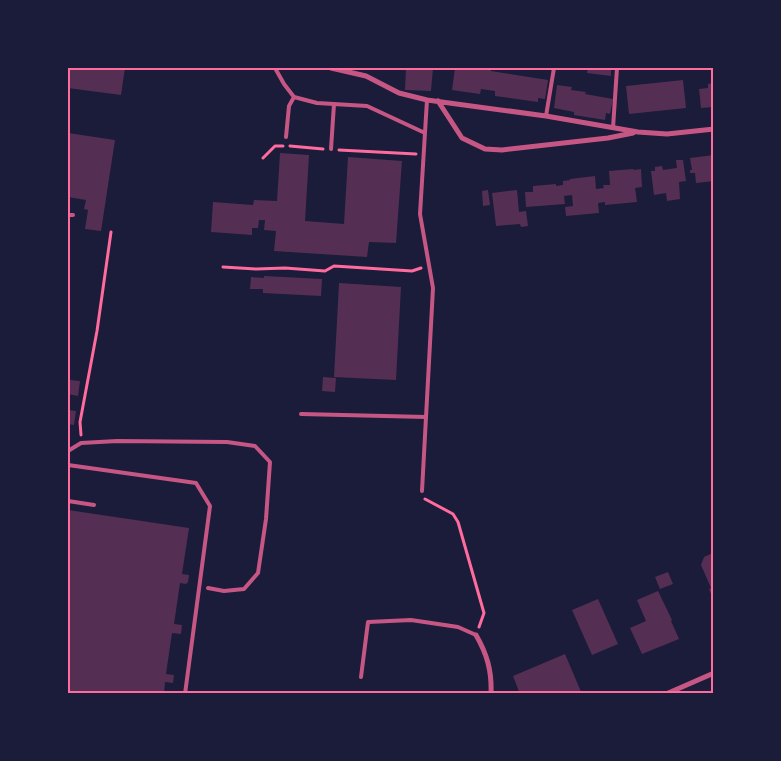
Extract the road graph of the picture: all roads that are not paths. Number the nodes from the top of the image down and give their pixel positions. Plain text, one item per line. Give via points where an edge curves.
1 (275, 68) edge
2 (331, 68) edge
3 (554, 68) edge
4 (617, 68) edge
5 (294, 97) junction
6 (427, 100) junction
7 (438, 101) junction
8 (334, 104) junction
9 (546, 116) junction
10 (613, 128) junction
11 (714, 129) edge
12 (638, 132) junction
13 (425, 133) junction
14 (286, 137) dead end
15 (332, 149) dead end
16 (68, 214) edge
17 (73, 215) dead end
18 (301, 414) dead end
19 (426, 417) junction
20 (68, 451) edge
21 (68, 465) edge
22 (422, 491) road end
23 (68, 501) edge
24 (94, 505) dead end
25 (208, 588) dead end
26 (476, 634) joint
27 (714, 673) edge
28 (361, 677) dead end
29 (185, 694) edge
30 (491, 694) edge
31 (666, 694) edge

1 - 5 lane
2 - 6 street via 366,76 398,93
3 - 9 lane
4 - 10 lane
5 - 8 lane
5 - 14 lane via 289,106
6 - 7 street
6 - 13 lane
7 - 9 street
7 - 12 street via 462,138 485,149 502,150
8 - 13 lane via 367,106
8 - 15 lane
9 - 10 street
10 - 12 street
11 - 12 street via 667,134
13 - 19 lane via 420,214 433,288
16 - 17 lane
18 - 19 lane
19 - 22 lane
20 - 25 lane via 81,444 116,441 227,442 254,446 270,462 258,573 244,589 224,591
21 - 29 lane via 196,483 210,506
23 - 24 lane
26 - 28 lane via 458,627 411,620 368,622
26 - 30 street via 489,666
27 - 31 street

